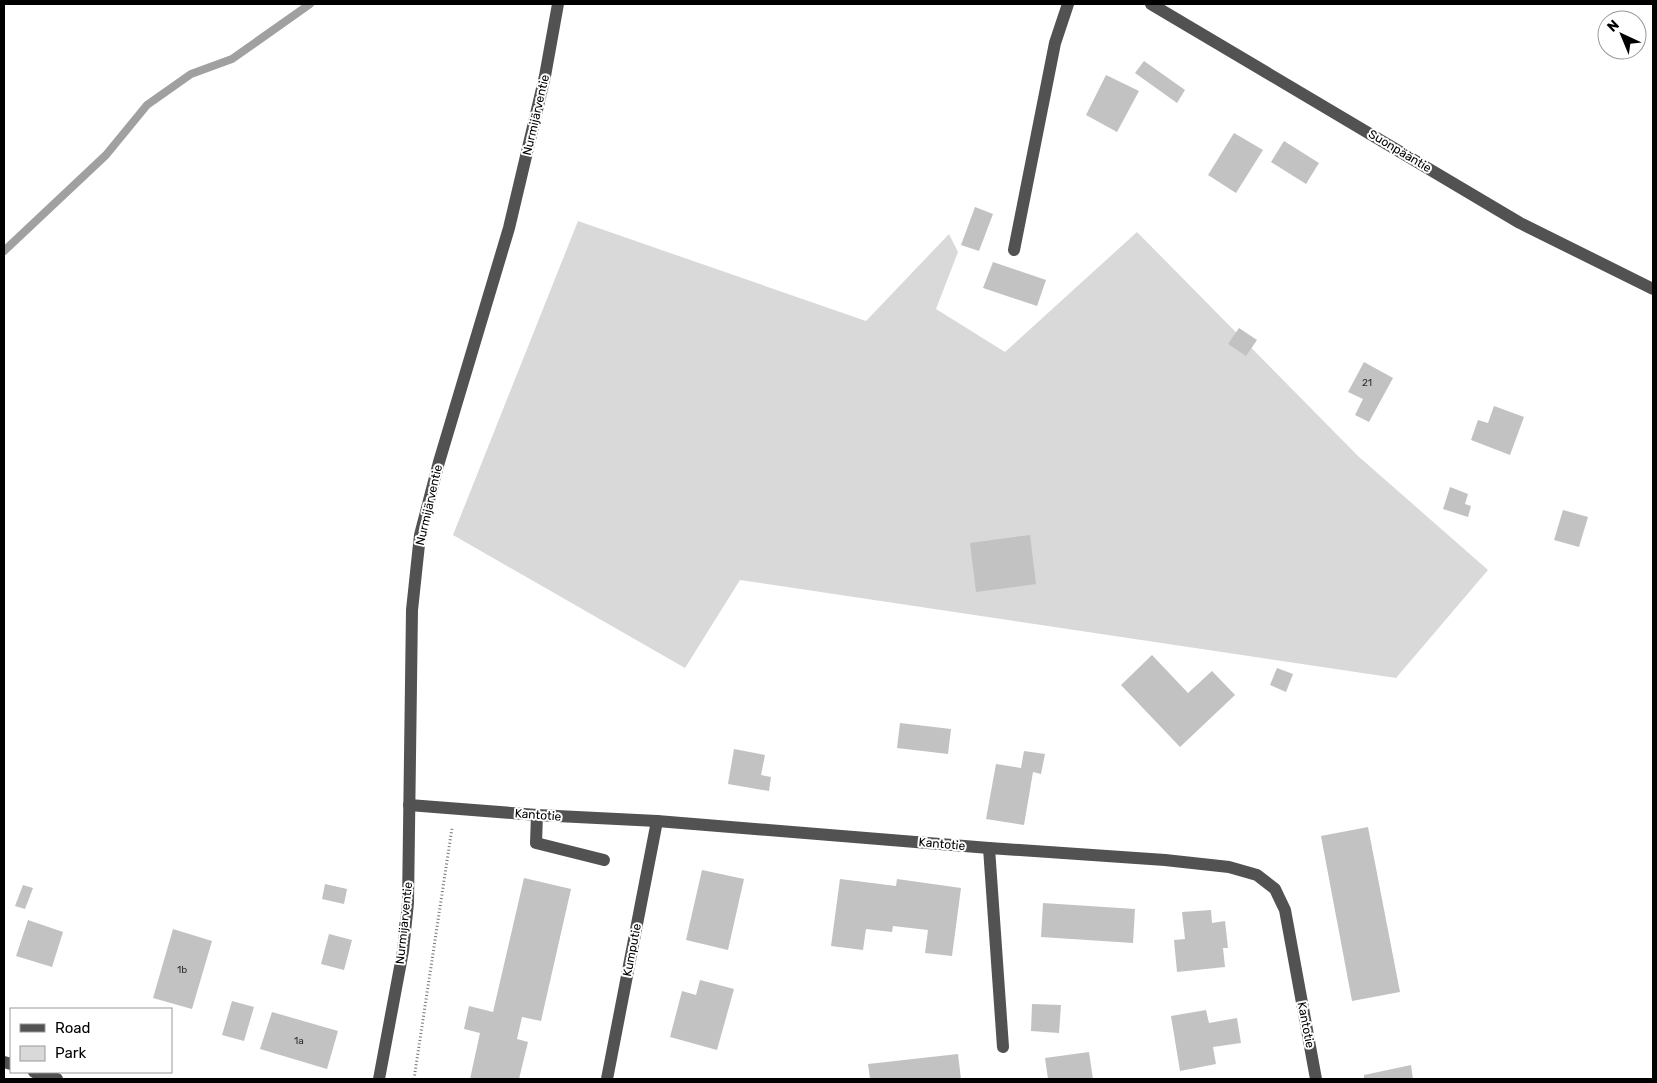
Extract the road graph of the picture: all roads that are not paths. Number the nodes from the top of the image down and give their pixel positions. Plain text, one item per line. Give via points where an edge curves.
1 (558, 4) edge
2 (1068, 4) edge
3 (1150, 4) edge
4 (1014, 250) dead end
5 (1653, 289) edge
6 (409, 805) junction
7 (537, 815) junction
8 (657, 820) junction
9 (989, 848) junction
10 (604, 860) dead end
11 (1003, 1047) dead end
12 (37, 1073) edge
13 (57, 1079) edge
14 (379, 1079) edge
15 (608, 1079) edge
16 (1316, 1079) edge

1 - 6 street, Nurmijärventie via 545,76 509,228 438,462 420,535 412,610
2 - 4 street via 1055,43
3 - 5 street, Suonpääntie via 1520,222
6 - 7 street, Kantotie
6 - 14 street, Nurmijärventie via 408,903 403,951
7 - 8 street, Kantotie
7 - 10 street via 536,843
8 - 9 street, Kantotie
8 - 15 street, Kumputie
9 - 11 street
9 - 16 street, Kantotie via 1165,860 1229,867 1257,876 1275,889 1285,910
12 - 13 street

